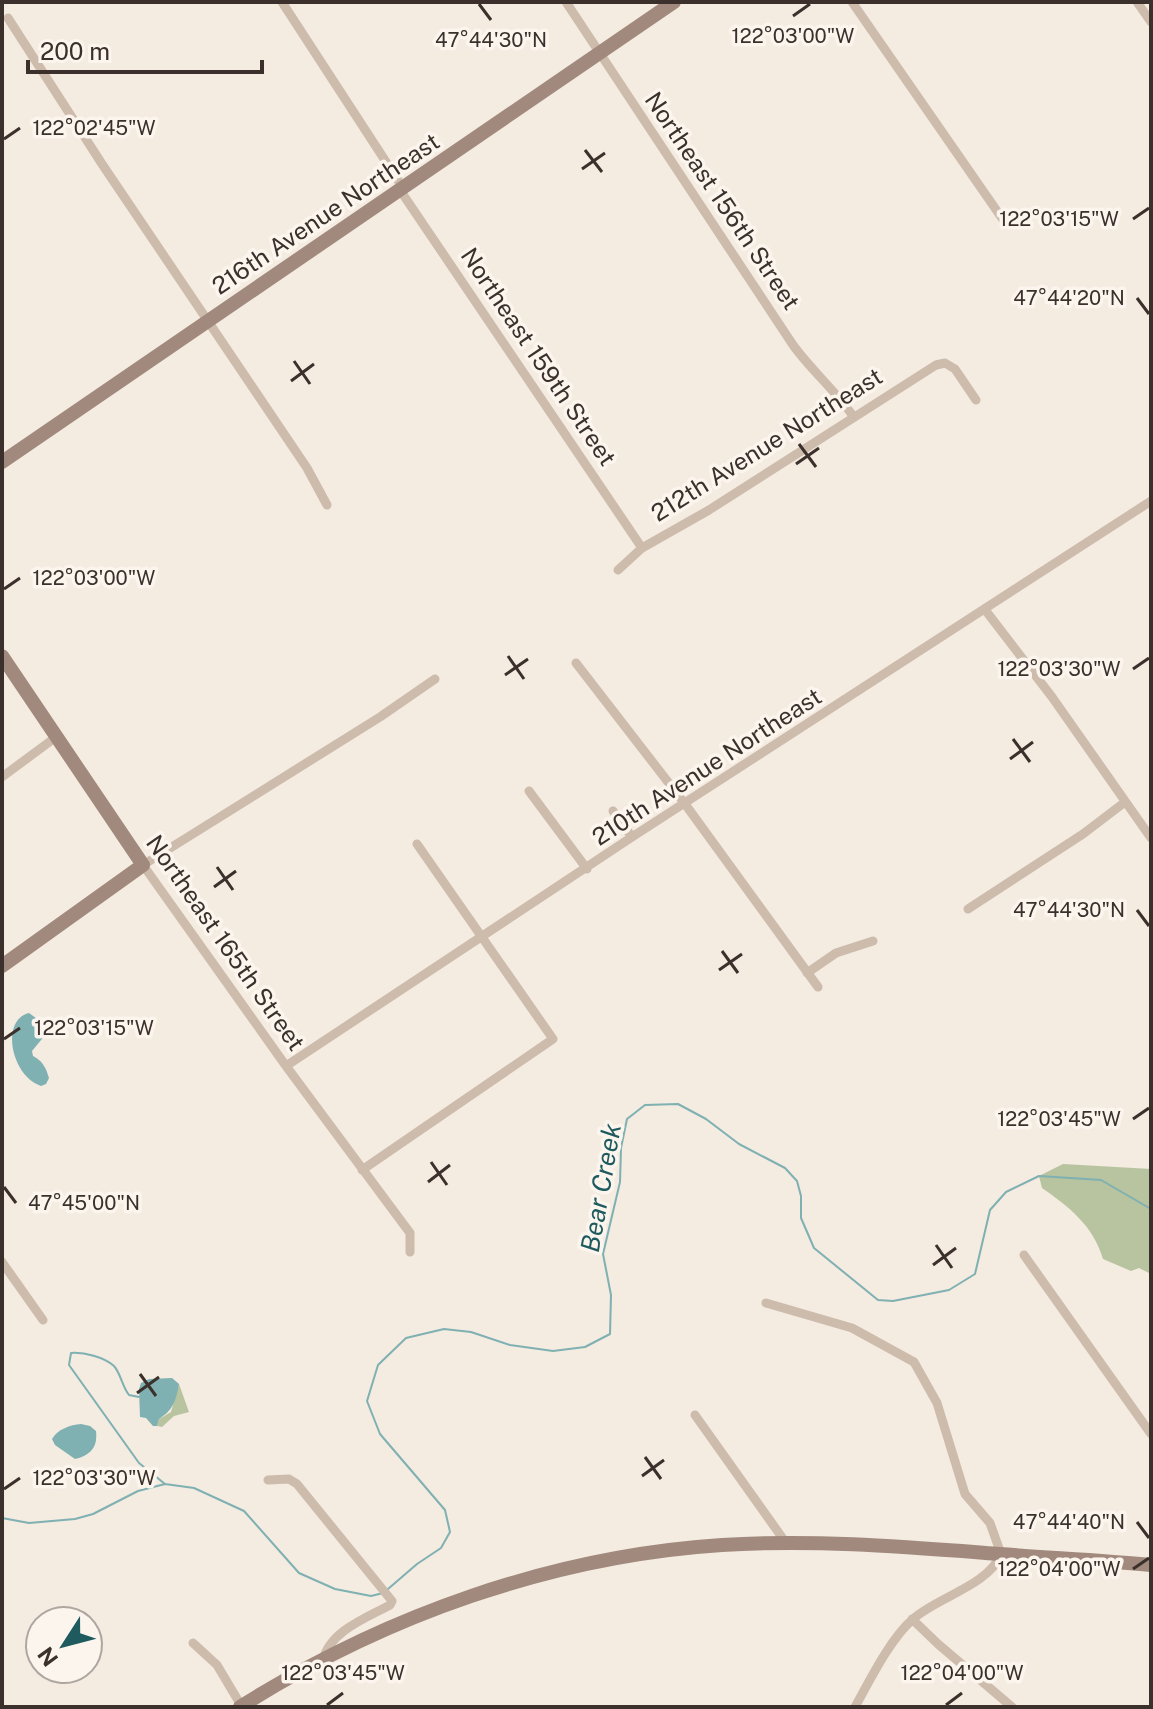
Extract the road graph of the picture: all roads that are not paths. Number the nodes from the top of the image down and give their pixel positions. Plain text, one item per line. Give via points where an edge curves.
1 (282, 2) edge
2 (566, 2) edge
3 (674, 2) edge
4 (852, 2) edge
5 (1137, 2) edge
6 (8, 18) dead end
7 (1151, 22) edge
8 (599, 53) junction
9 (402, 189) junction
10 (1006, 224) dead end
11 (208, 322) junction
12 (976, 400) dead end
13 (853, 416) junction
14 (4, 457) edge
15 (1151, 501) edge
16 (327, 505) dead end
17 (642, 548) junction
18 (618, 570) dead end
19 (986, 611) junction
20 (2, 656) edge
21 (576, 663) dead end
22 (435, 679) dead end
23 (56, 737) junction
24 (2, 777) edge
25 (529, 791) dead end
26 (1125, 802) junction
27 (685, 804) junction
28 (613, 811) dead end
29 (632, 837) junction
30 (1151, 838) edge
31 (417, 844) dead end
32 (143, 865) junction
33 (587, 869) junction
34 (968, 909) dead end
35 (481, 937) junction
36 (873, 941) dead end
37 (2, 966) edge
38 (807, 973) junction
39 (818, 987) dead end
40 (286, 1066) junction
41 (362, 1170) junction
42 (410, 1252) dead end
43 (1024, 1255) dead end
44 (2, 1262) edge
45 (766, 1303) dead end
46 (43, 1320) dead end
47 (695, 1415) dead end
48 (1151, 1434) edge
49 (268, 1480) dead end
50 (786, 1543) junction
51 (1001, 1554) junction
52 (1151, 1565) edge
53 (912, 1619) junction
54 (193, 1643) dead end
55 (323, 1660) junction
56 (241, 1707) edge
57 (855, 1707) edge
58 (1012, 1707) edge

1 - 9 street, Northeast 159th Street
2 - 8 street, Northeast 156th Street
3 - 8 street, 216th Avenue Northeast
4 - 10 street
5 - 7 street
6 - 11 street
8 - 9 street, 216th Avenue Northeast
8 - 13 street, Northeast 156th Street via 793,345
9 - 11 street, 216th Avenue Northeast
9 - 17 street, Northeast 159th Street
11 - 14 street, 216th Avenue Northeast
11 - 16 street
12 - 13 street, 212th Avenue Northeast via 945,363
13 - 17 street, 212th Avenue Northeast
15 - 19 street, 210th Avenue Northeast
17 - 18 street, 212th Avenue Northeast
19 - 26 street
19 - 27 street, 210th Avenue Northeast
20 - 23 street, Northeast 165th Street
21 - 27 street
22 - 32 street
23 - 24 street
23 - 32 street, Northeast 165th Street
25 - 33 street
26 - 30 street
26 - 34 street
27 - 29 street, 210th Avenue Northeast
27 - 38 street
28 - 29 street
29 - 33 street, 210th Avenue Northeast
31 - 35 street
32 - 37 street
32 - 40 street, Northeast 165th Street
33 - 35 street, 210th Avenue Northeast
35 - 40 street, 210th Avenue Northeast
35 - 41 street via 553,1039
36 - 38 street via 836,953
38 - 39 street
40 - 41 street, Northeast 165th Street
41 - 42 street, Northeast 165th Street via 410,1233
43 - 48 street
44 - 46 street
45 - 51 street via 852,1328 914,1362 937,1403 965,1494 990,1523
47 - 50 street
49 - 55 street via 297,1484 390,1597 390,1605 333,1641
50 - 51 street
50 - 55 street via 654,1553 561,1570 456,1602
51 - 52 street
51 - 53 street via 991,1571
53 - 57 street
53 - 58 street
54 - 56 street via 217,1665
55 - 56 street

